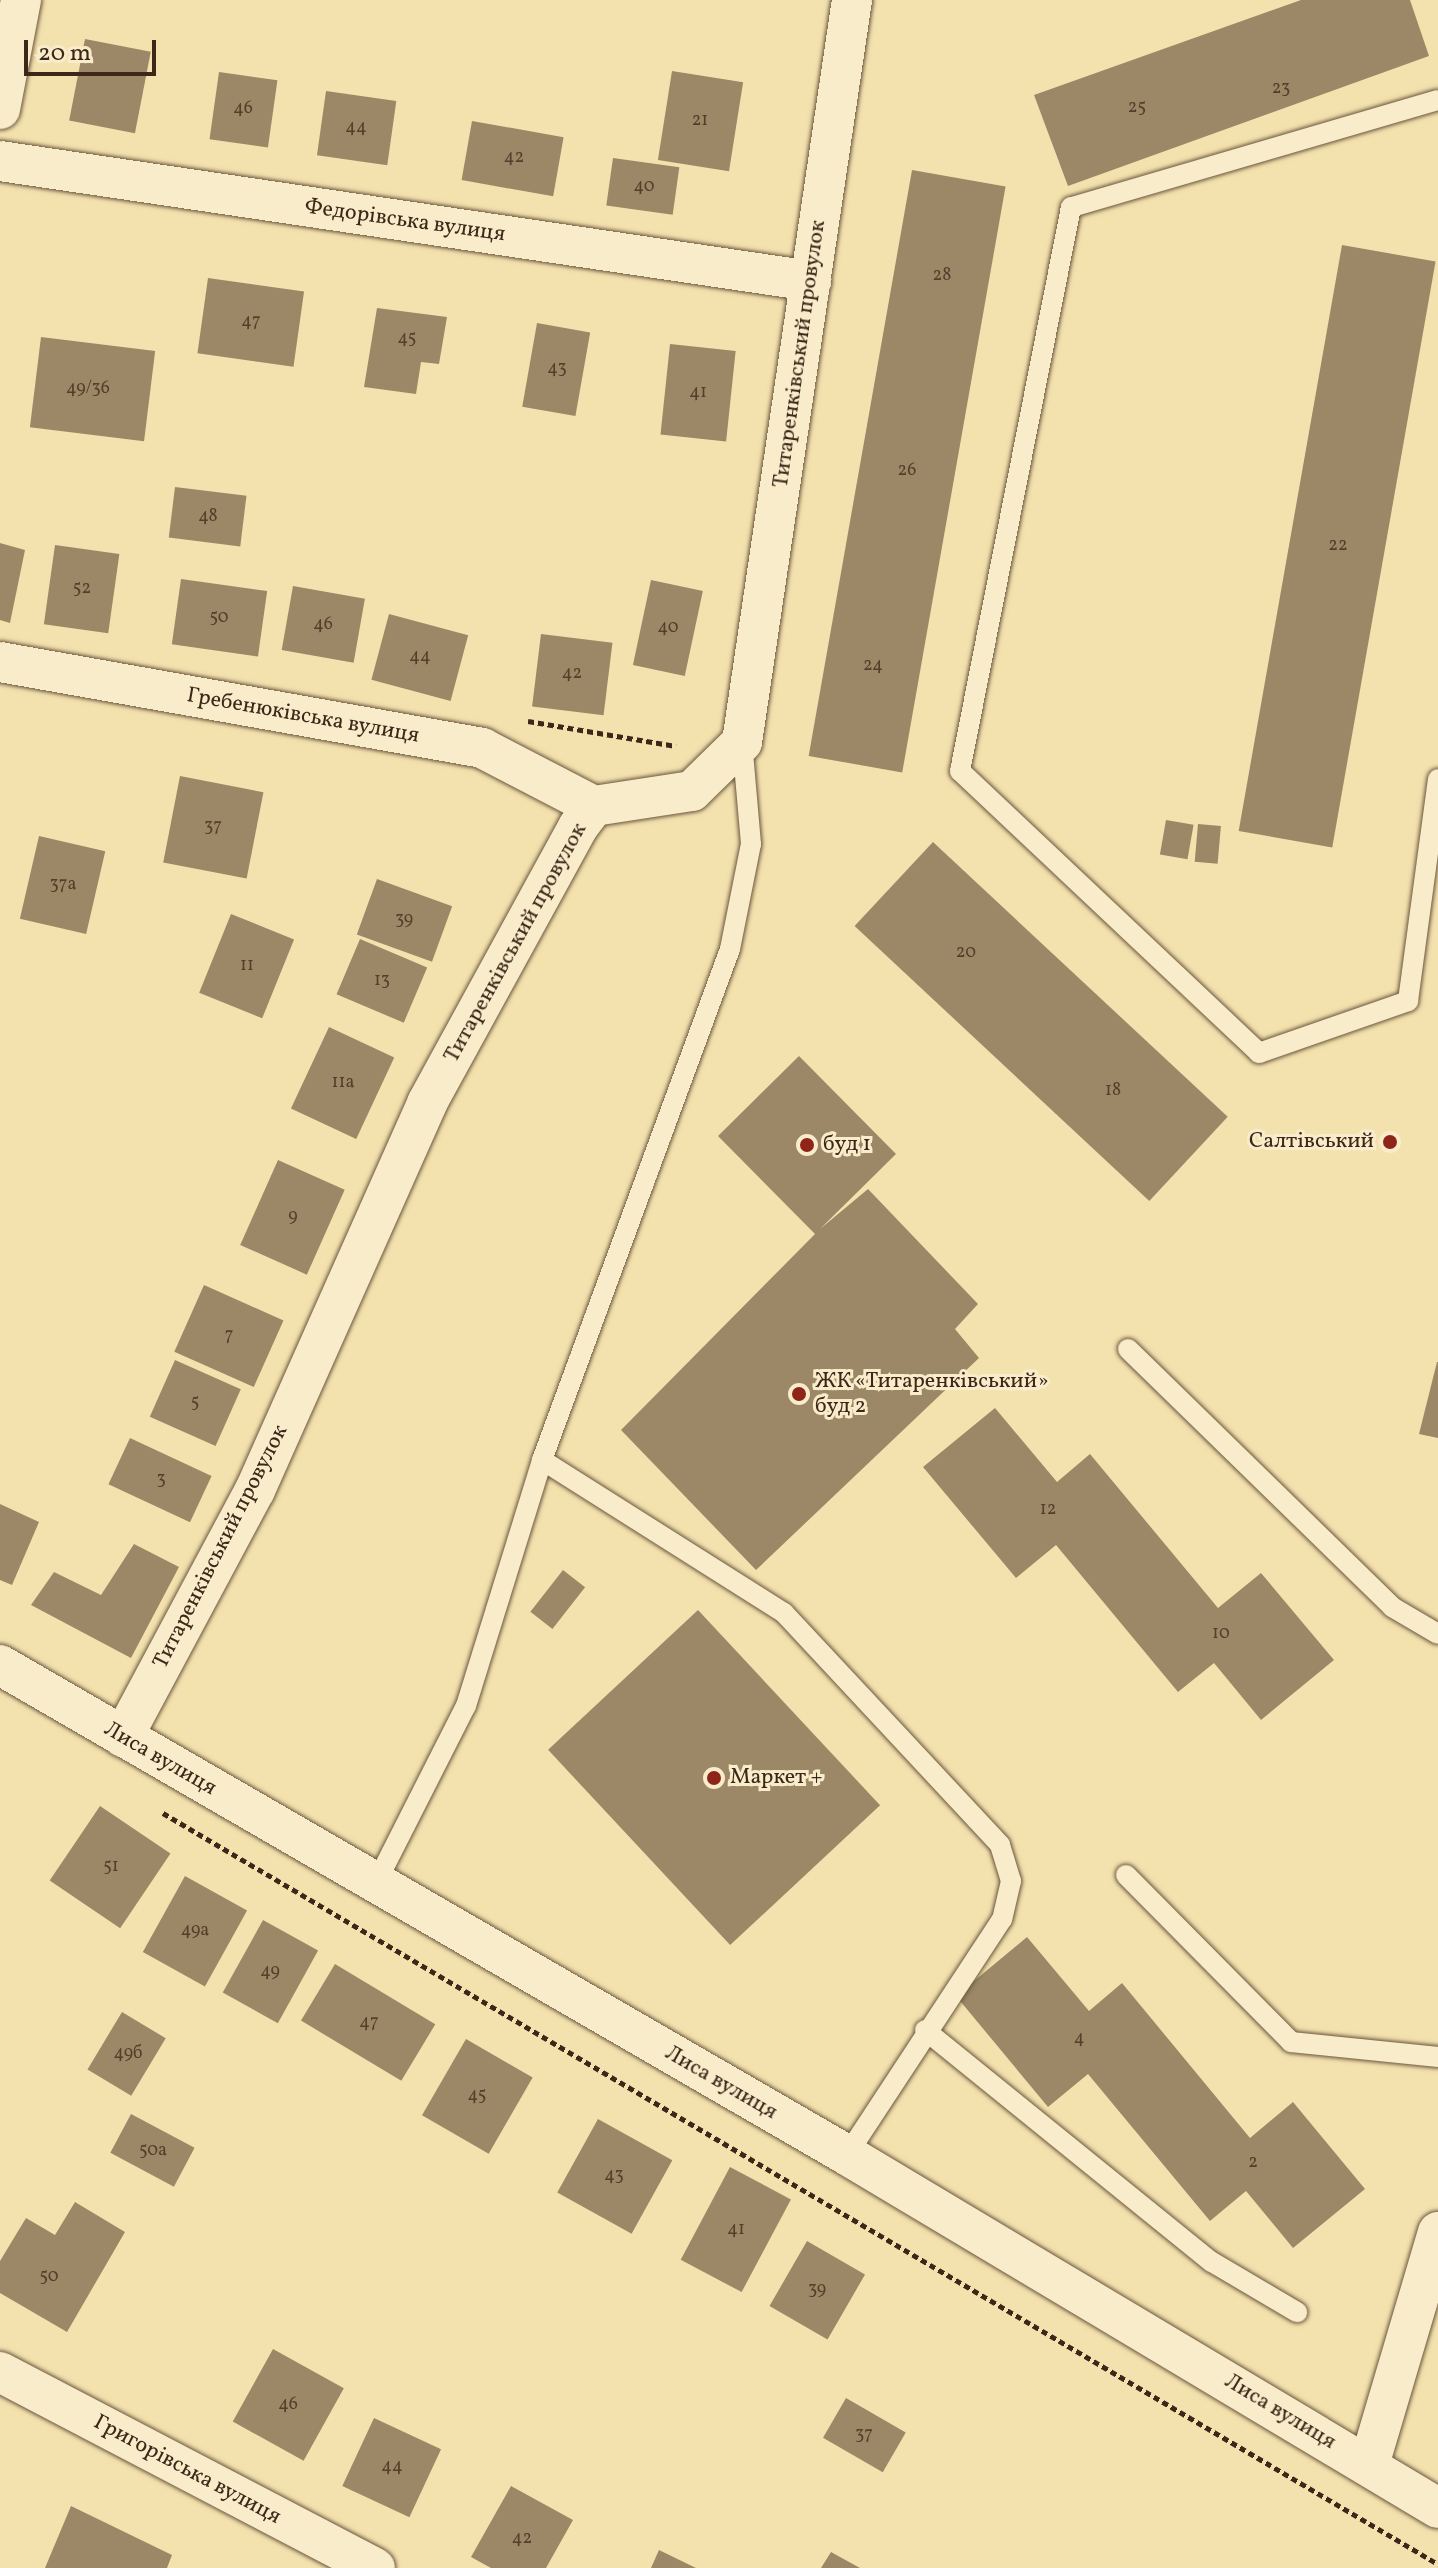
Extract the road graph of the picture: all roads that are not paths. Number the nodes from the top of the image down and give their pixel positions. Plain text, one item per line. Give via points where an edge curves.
1 (21, 0) edge
2 (852, 0) edge
3 (1438, 100) edge
4 (0, 109) edge
5 (0, 161) edge
6 (811, 281) junction
7 (0, 662) edge
8 (742, 742) junction
9 (1438, 779) edge
10 (594, 806) junction
11 (1431, 877) edge
12 (1128, 1349) dead end
13 (542, 1460) junction
14 (1438, 1634) edge
15 (0, 1665) edge
16 (123, 1737) junction
17 (1126, 1875) dead end
18 (375, 1885) junction
19 (925, 2030) junction
20 (1438, 2057) edge
21 (847, 2155) junction
22 (1438, 2232) edge
23 (1297, 2312) dead end
24 (0, 2372) edge
25 (1369, 2465) junction
26 (1438, 2508) edge
27 (375, 2568) edge

1 - 4 street
2 - 6 street, Титаренківський провулок
3 - 11 lane via 1071,207 960,771 1259,1053 1408,1001
5 - 6 street, Федорівська вулиця
6 - 8 street, Титаренківський провулок
7 - 10 street, Гребенюківська вулиця via 482,748
8 - 10 street, Титаренківський провулок via 692,791
8 - 13 lane via 751,844 730,949
9 - 11 lane
10 - 16 street, Титаренківський провулок via 427,1103 255,1490
12 - 14 lane via 1392,1607
13 - 18 lane via 466,1706
13 - 19 lane via 784,1613 1000,1845 1011,1881 1002,1919
15 - 16 street, Лиса вулиця
16 - 18 street, Лиса вулиця
17 - 20 lane via 1291,2042
18 - 21 street, Лиса вулиця
19 - 21 lane
19 - 23 lane via 1212,2262
21 - 25 street, Лиса вулиця
22 - 25 street
24 - 27 street, Григорівська вулиця
25 - 26 street, Лиса вулиця

